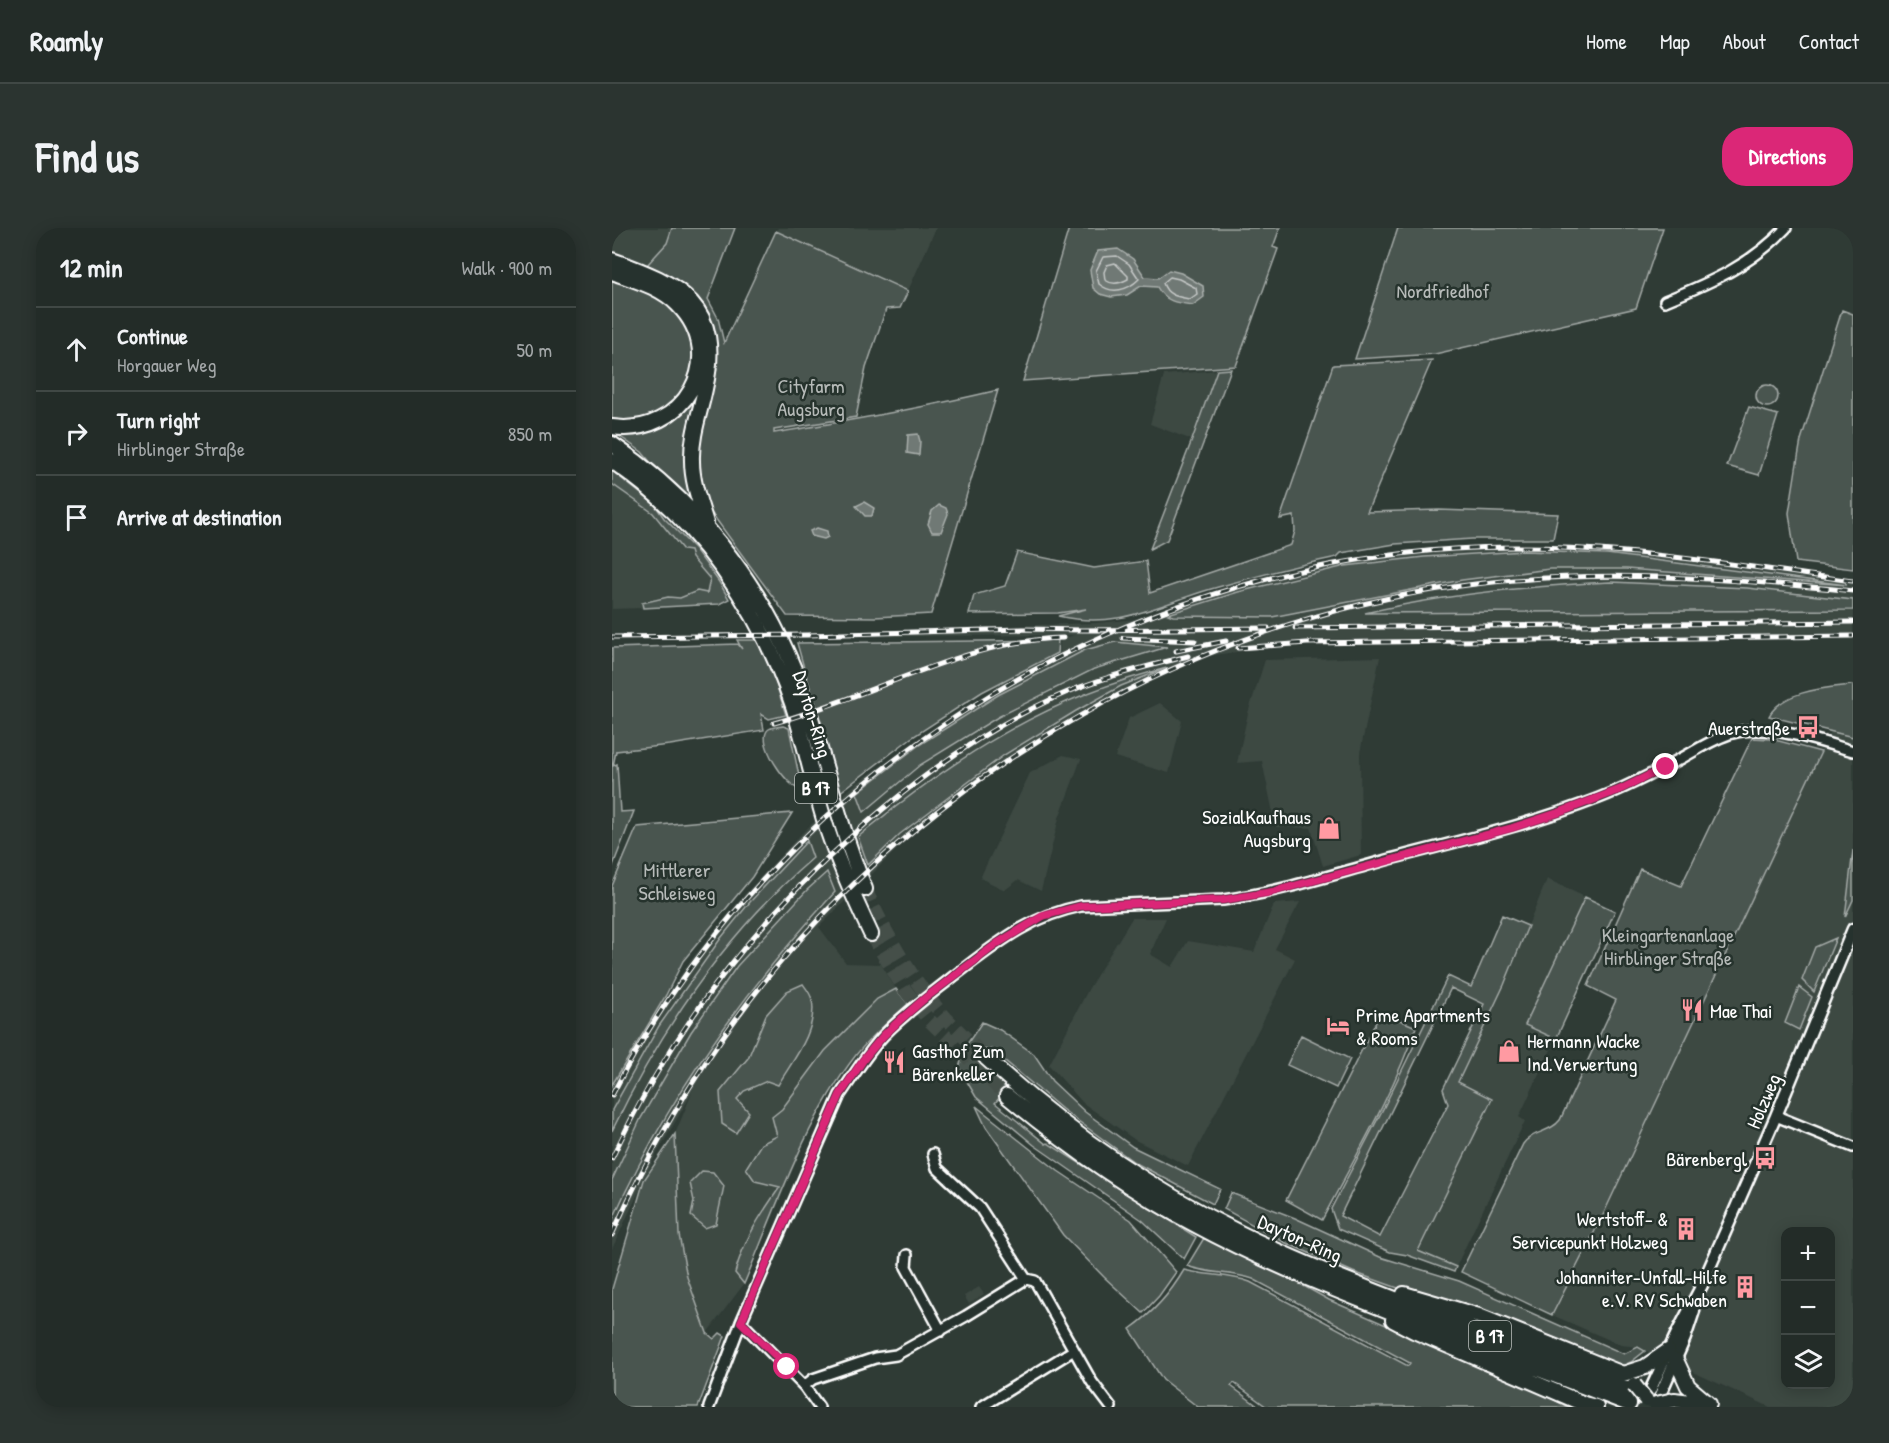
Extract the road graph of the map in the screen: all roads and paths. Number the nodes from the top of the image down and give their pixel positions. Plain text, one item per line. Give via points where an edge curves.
1 (1786, 228) edge
2 (612, 260) edge
3 (613, 274) edge
4 (1665, 301) dead end
5 (612, 427) edge
6 (612, 444) edge
7 (612, 461) edge
8 (707, 528) junction
9 (1853, 751) edge
10 (865, 889) tunnel mouth
11 (1853, 929) edge
12 (871, 934) tunnel mouth
13 (986, 1058) tunnel mouth
14 (1007, 1096) tunnel mouth
15 (1776, 1116) junction
16 (1853, 1147) edge
17 (933, 1154) dead end
18 (907, 1255) dead end
19 (1026, 1279) junction
20 (1347, 1287) junction
21 (741, 1322) junction
22 (941, 1330) junction
23 (1074, 1350) junction
24 (1672, 1355) junction
25 (1623, 1374) junction
26 (804, 1386) junction
27 (1646, 1400) edge
28 (1673, 1405) edge
29 (1589, 1406) edge
30 (1712, 1406) edge
31 (709, 1407) edge
32 (819, 1407) edge
33 (981, 1407) edge
34 (1111, 1407) edge

1 - 4 street via 1738,268
2 - 8 highway via 673,285 695,306 704,323 711,357 693,436 692,460 694,484
3 - 5 highway via 657,290 676,303 697,334 700,352 692,388 671,414 640,428
6 - 8 highway, B 17 via 655,476
7 - 12 highway, Dayton-Ring / B 17 via 647,488 708,550 766,640 793,707 835,850
8 - 10 highway, Dayton-Ring / B 17 via 740,568 782,640 806,702 840,823
9 - 21 street via 1796,735 1734,733 1619,790 1570,809 1272,892 1223,900 1081,906 1043,916 1009,935 924,999 863,1060 840,1095
11 - 15 main road, Holzweg
13 - 20 highway, Dayton-Ring / B 17 via 1064,1124 1149,1182
14 - 20 highway, Dayton-Ring / B 17 via 1096,1164 1192,1223 1271,1262
15 - 16 street
15 - 24 main road, Holzweg
17 - 19 street via 937,1168 980,1208
18 - 22 street via 906,1267
19 - 22 street
19 - 23 street via 1035,1281
20 - 25 highway via 1405,1294 1479,1316
20 - 27 highway, Dayton-Ring / B 17
20 - 29 highway via 1413,1331
21 - 26 street
21 - 31 street
22 - 26 street via 896,1355 813,1378
23 - 33 street
23 - 34 street
24 - 25 highway
24 - 27 main road, Holzweg
24 - 30 highway via 1688,1386
25 - 27 highway
26 - 32 street
27 - 28 highway, bridge
28 - 30 highway

